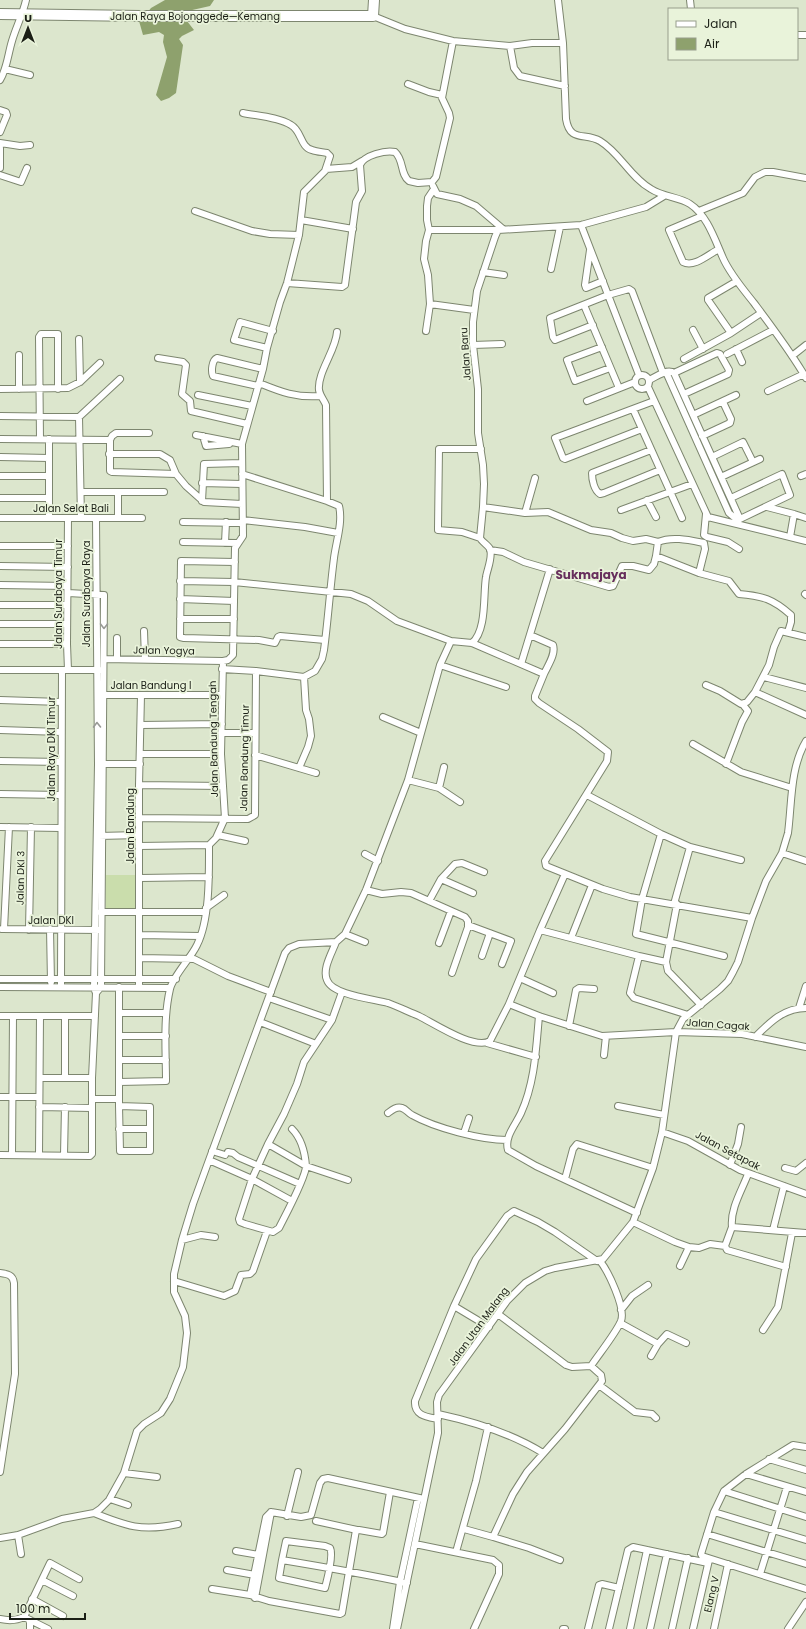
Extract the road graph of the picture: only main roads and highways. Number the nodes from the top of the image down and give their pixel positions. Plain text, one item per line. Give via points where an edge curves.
1 (374, 0) edge
2 (0, 14) edge

1 - 2 highway, Jalan Raya Bojonggede—Kemang via 373,16

